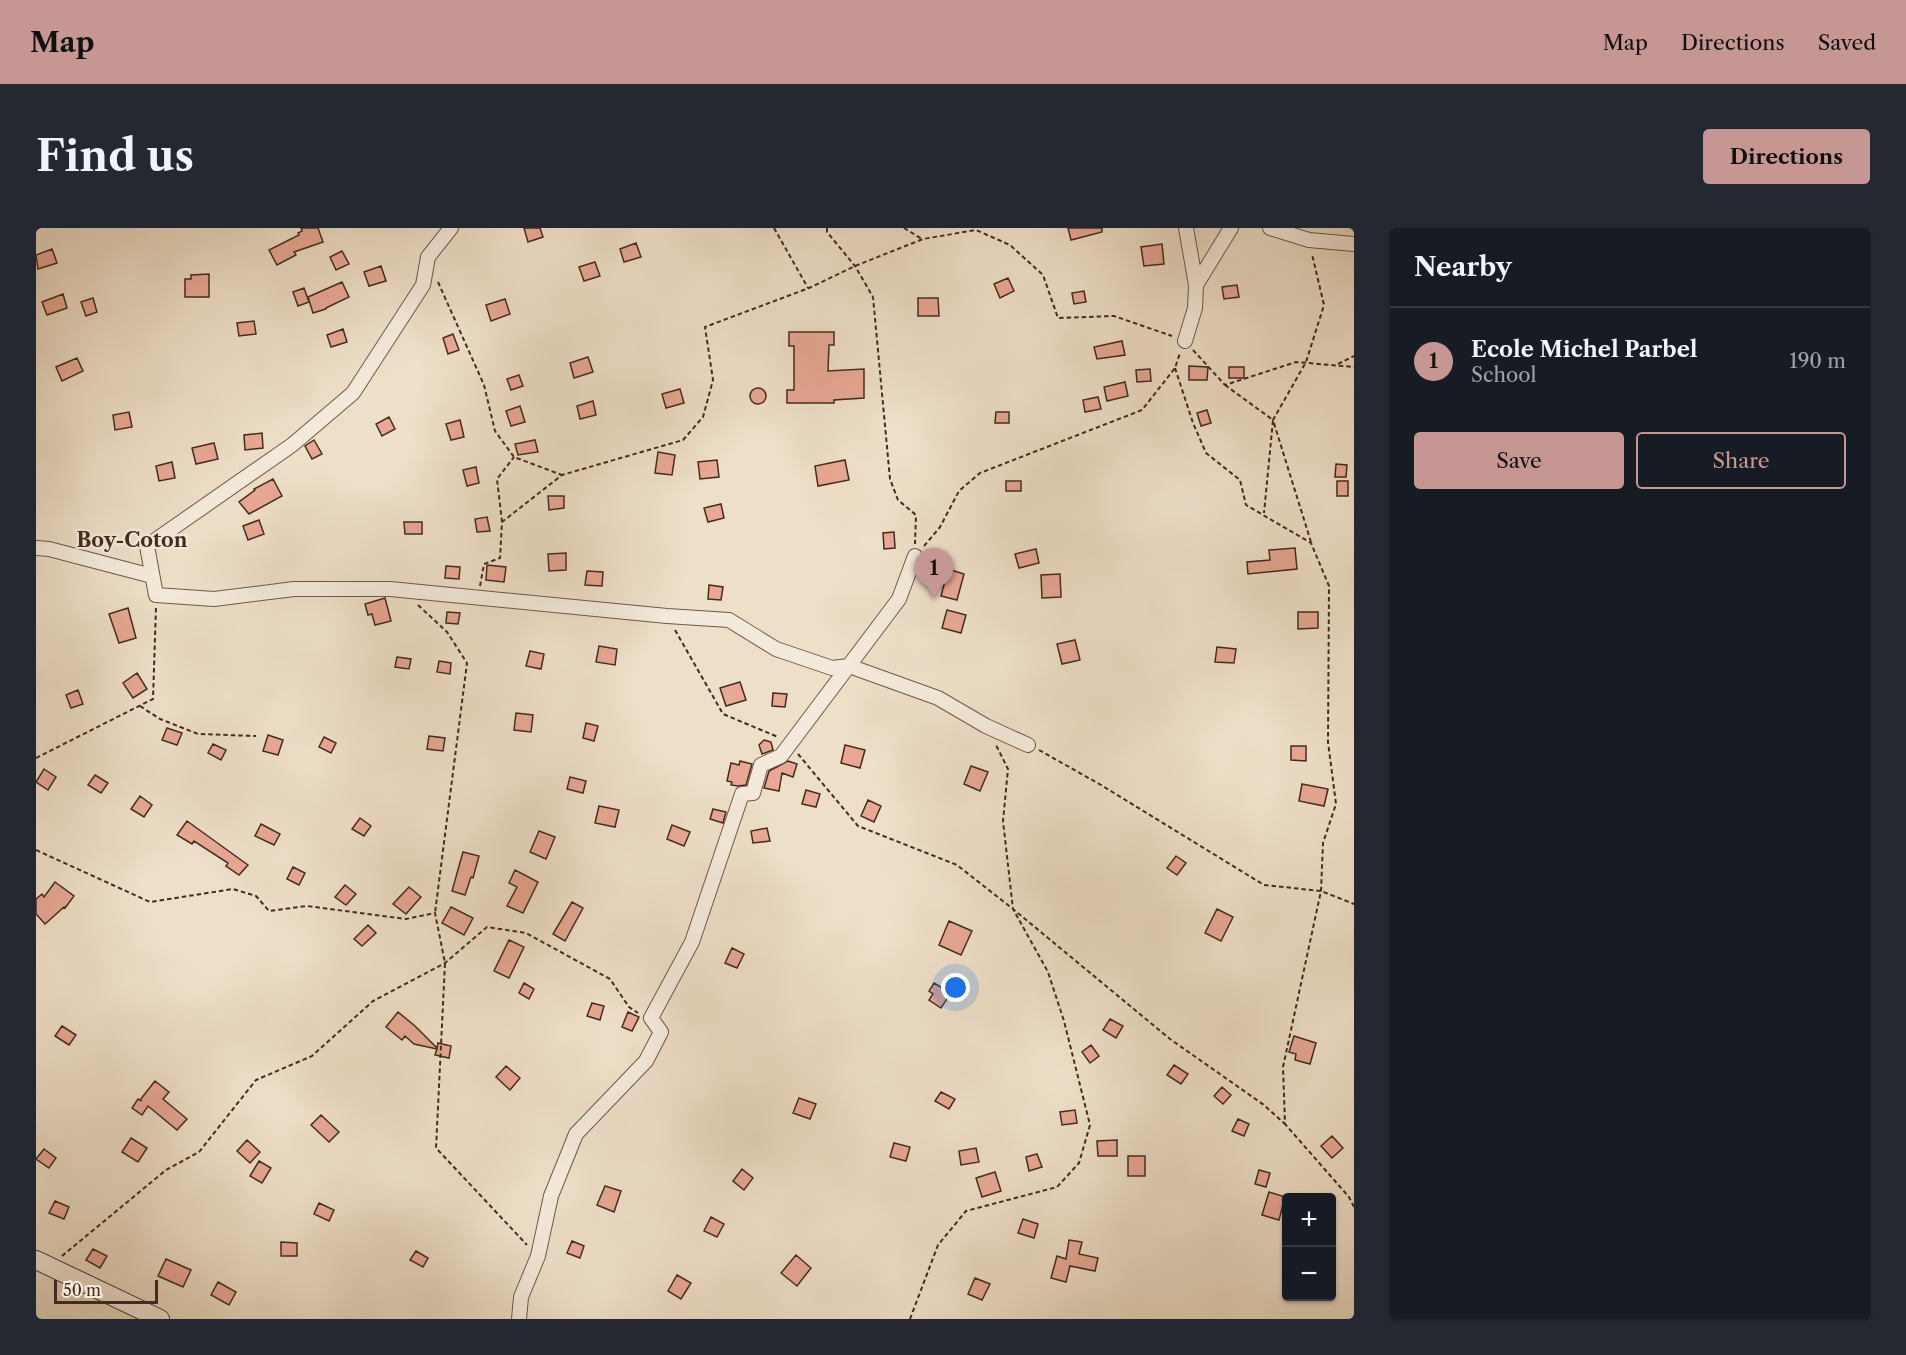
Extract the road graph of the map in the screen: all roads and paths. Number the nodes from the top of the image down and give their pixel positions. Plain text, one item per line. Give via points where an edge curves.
1 (451, 228) edge
2 (774, 228) edge
3 (827, 228) edge
4 (904, 228) edge
5 (1186, 228) edge
6 (1231, 228) edge
7 (1270, 228) edge
8 (923, 239) junction
9 (1309, 240) junction
10 (1354, 244) edge
11 (428, 257) junction
12 (855, 266) junction
13 (1196, 285) junction
14 (808, 288) junction
15 (1185, 341) junction
16 (1354, 356) edge
17 (1306, 362) junction
18 (1338, 364) junction
19 (1354, 367) edge
20 (1175, 368) junction
21 (1225, 385) junction
22 (1273, 420) junction
23 (514, 457) junction
24 (562, 475) junction
25 (1263, 514) junction
26 (502, 522) junction
27 (1311, 543) junction
28 (36, 548) edge
29 (915, 556) junction
30 (152, 576) junction
31 (156, 595) junction
32 (478, 597) junction
33 (417, 605) dead end
34 (667, 616) junction
35 (849, 666) junction
36 (140, 706) junction
37 (986, 726) junction
38 (256, 736) dead end
39 (790, 743) junction
40 (1028, 745) joint
41 (36, 758) edge
42 (36, 850) edge
43 (1321, 891) junction
44 (1354, 904) edge
45 (1013, 909) junction
46 (435, 913) junction
47 (445, 963) junction
48 (651, 1018) junction
49 (1285, 1124) junction
50 (1354, 1207) edge
51 (538, 1256) junction
52 (42, 1263) edge
53 (160, 1319) edge
54 (519, 1319) edge
55 (910, 1319) edge

1 - 11 street
2 - 14 path
3 - 12 path
4 - 8 path
5 - 13 street
6 - 13 street
7 - 9 street
8 - 12 path
8 - 15 path via 976,230 1010,244 1043,275 1058,318 1114,316
9 - 10 street
9 - 17 path via 1324,305
11 - 23 path via 484,385 495,431
11 - 30 street via 423,285 353,393 292,445 147,546
12 - 14 path
12 - 29 path via 873,297 890,479 898,500 916,515
13 - 15 street via 1195,308
14 - 24 path via 705,327 714,380 703,417 683,440
15 - 20 path
15 - 21 path
16 - 18 path
17 - 18 path
17 - 21 path
17 - 22 path
18 - 19 path
20 - 25 path via 1206,453 1240,480 1246,505
20 - 29 path via 1142,410 980,473 959,491 940,527
21 - 22 path
22 - 25 path
22 - 27 path
23 - 24 path
23 - 26 path via 497,479
24 - 26 path
25 - 27 path
26 - 32 path via 500,558 484,564
27 - 43 path via 1329,586 1328,742 1336,804 1323,843
28 - 30 street
29 - 35 street via 899,599
30 - 31 street
31 - 32 street via 214,599 294,589 390,589
31 - 36 path via 153,699
32 - 34 street
33 - 46 path via 447,632 467,663
34 - 35 street via 729,620 776,649 832,668
34 - 39 path via 723,714
35 - 37 street via 938,698
35 - 39 street
36 - 38 path via 160,719 198,734
36 - 41 path
37 - 40 street
37 - 45 path via 1008,769 1003,821
39 - 45 path via 858,826 957,866
39 - 48 street via 781,756 761,765 753,793 742,794 692,942
40 - 43 path via 1264,885
42 - 46 path via 150,902 233,889 255,896 269,910 307,906 406,919
43 - 44 path
43 - 49 path via 1283,1067
45 - 49 path via 1170,1039
45 - 55 path via 1048,972 1090,1125 1079,1163 1057,1187 966,1211 938,1245
46 - 47 path
47 - 48 path via 487,927 526,933 610,979 629,1007
47 - 51 path via 436,1148
47 - 52 path via 373,1001 312,1056 256,1080 199,1152 166,1170
48 - 51 street via 661,1032 646,1061 576,1134 551,1196
49 - 50 path
51 - 54 street via 521,1297
52 - 53 main road

